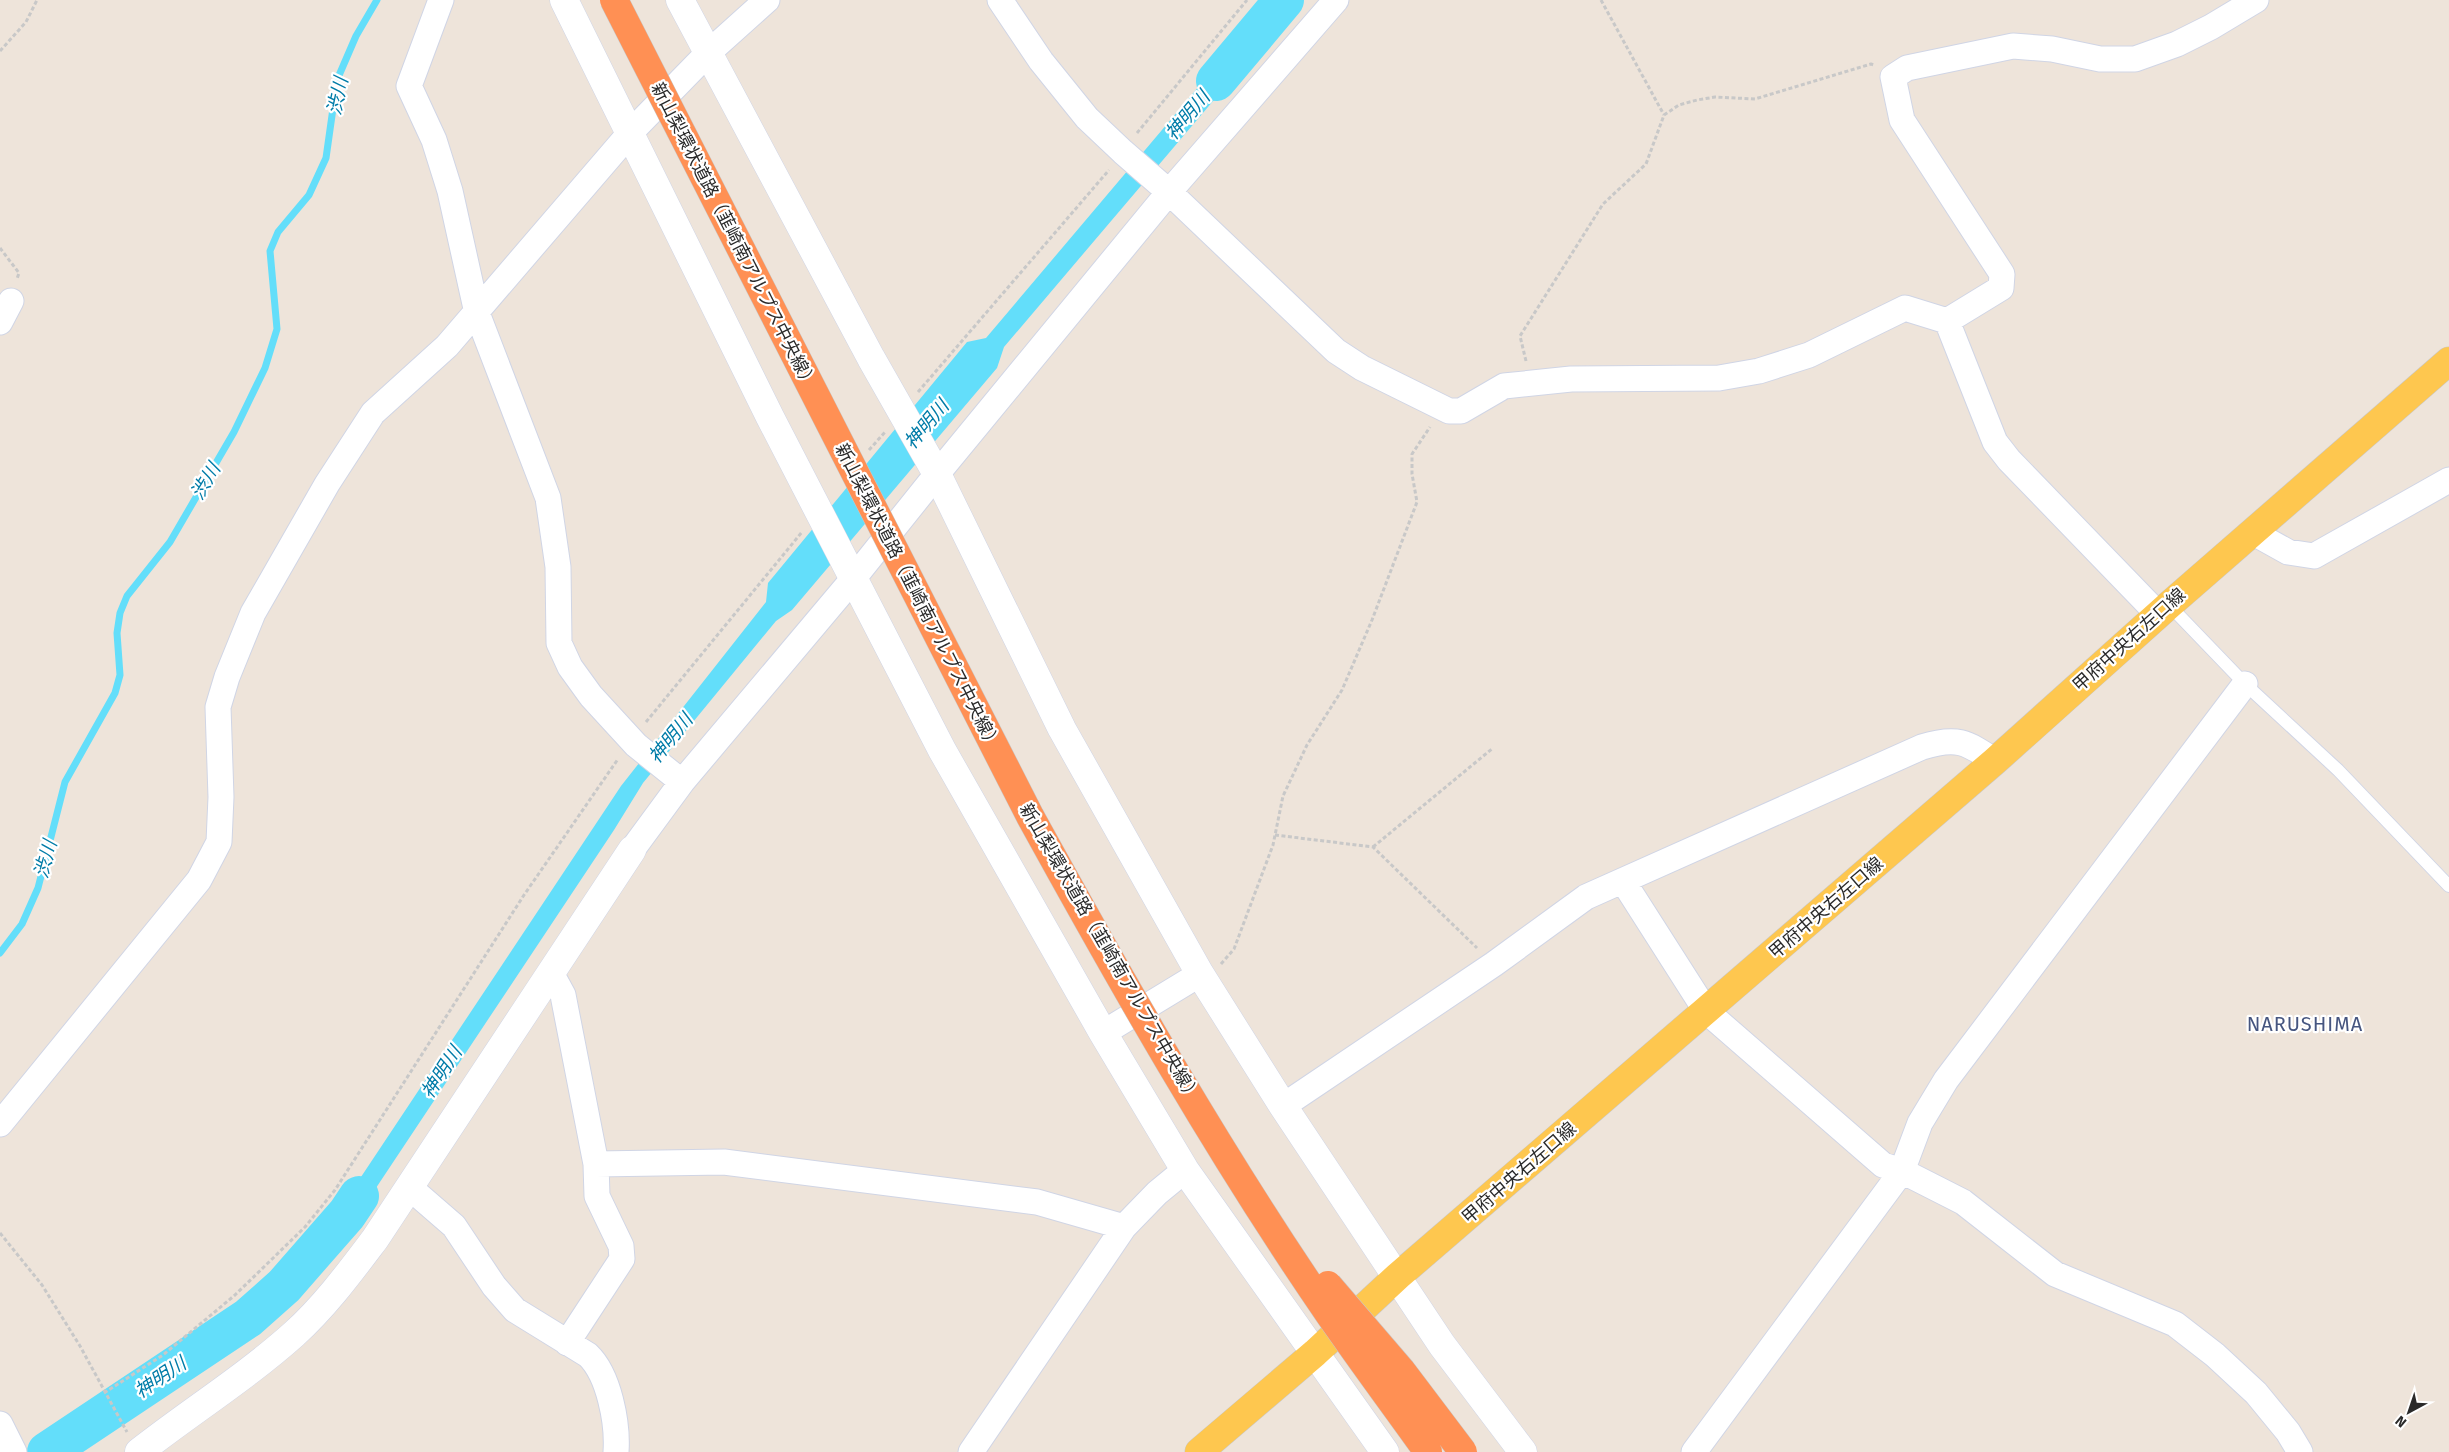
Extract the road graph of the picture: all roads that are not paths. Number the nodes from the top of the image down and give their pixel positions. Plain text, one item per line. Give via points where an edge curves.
1 (441, 0) edge
2 (564, 0) edge
3 (614, 0) edge
4 (680, 0) edge
5 (767, 0) edge
6 (1000, 0) edge
7 (1336, 0) edge
8 (2256, 0) edge
9 (708, 53) junction
10 (630, 133) junction
11 (1166, 189) junction
12 (477, 313) junction
13 (1948, 321) junction
14 (2449, 361) edge
15 (932, 465) junction
16 (2449, 480) edge
17 (2252, 532) junction
18 (849, 570) junction
19 (2163, 610) junction
20 (2245, 684) junction
21 (1995, 761) junction
22 (677, 778) junction
23 (632, 850) joint
24 (1622, 881) junction
25 (2449, 886) edge
26 (551, 973) junction
27 (1200, 974) junction
28 (1706, 1011) junction
29 (1103, 1034) junction
30 (1283, 1106) junction
31 (0, 1124) edge
32 (596, 1164) junction
33 (1185, 1170) junction
34 (1902, 1171) junction
35 (1244, 1182) junction
36 (409, 1187) junction
37 (1124, 1227) junction
38 (1398, 1276) junction
39 (568, 1342) junction
40 (1315, 1353) junction
41 (134, 1443) edge
42 (616, 1452) edge
43 (971, 1452) edge
44 (1199, 1452) edge
45 (1385, 1452) edge
46 (1428, 1452) edge
47 (1463, 1452) edge
48 (1523, 1452) edge
49 (1694, 1452) edge
50 (2300, 1452) edge

1 - 12 street via 409,86 434,140 450,191
2 - 10 street
3 - 35 highway, 新山梨環状道路（韮崎南アルプス中央線）, bridge via 1030,816 1096,938
4 - 9 street
5 - 9 street
6 - 11 street via 1041,61 1087,118
7 - 11 street
8 - 13 street via 2211,28 2135,58 2100,59 2052,49 2013,46 1907,68 1893,77 1902,120 2002,274 2000,288
9 - 10 street
9 - 15 street
10 - 12 street
10 - 18 street
11 - 13 street via 1336,351 1362,368 1449,412 1461,411 1504,386 1571,379 1718,378 1759,371 1809,355 1906,308
11 - 15 street
12 - 22 street via 548,498 558,567 559,643 570,667 591,696 634,743
12 - 31 street via 447,346 374,413 327,484 253,613 218,707 219,842 199,880
13 - 19 street via 1995,442 2009,460
14 - 17 main road, 甲府中央右左口線
15 - 18 street
15 - 27 street via 1062,729
16 - 17 street via 2314,556 2288,552
17 - 19 main road, 甲府中央右左口線
18 - 22 street
18 - 29 street via 942,750
19 - 20 lane
19 - 21 main road, 甲府中央右左口線
20 - 25 lane via 2338,770
20 - 34 street via 1946,1080 1920,1123
21 - 24 street via 1969,744 1944,740 1922,747
21 - 28 main road, 甲府中央右左口線
22 - 23 street
23 - 26 street
24 - 28 street
24 - 30 street via 1586,897 1494,964
26 - 32 street via 563,995
26 - 36 street
27 - 29 street
27 - 30 street
28 - 34 street via 1883,1165
28 - 38 main road, 甲府中央右左口線
29 - 33 street
30 - 38 street
32 - 37 street via 724,1162 1037,1202
32 - 39 street via 597,1196 621,1246 622,1258
33 - 37 street
33 - 40 street
34 - 49 street
34 - 50 street via 1963,1202 2055,1274 2175,1324 2256,1393
35 - 46 highway, 新山梨環状道路（韮崎南アルプス中央線）, bridge via 1328,1313
35 - 47 highway, 新山梨環状道路（韮崎南アルプス中央線）, bridge via 1401,1370
36 - 39 street via 454,1226 494,1286 515,1310
36 - 41 street via 335,1291 294,1334 254,1367
37 - 43 street
38 - 40 main road, 甲府中央右左口線
38 - 48 street via 1442,1346
39 - 42 street via 597,1363 609,1393
40 - 44 main road, 甲府中央右左口線
40 - 45 street

